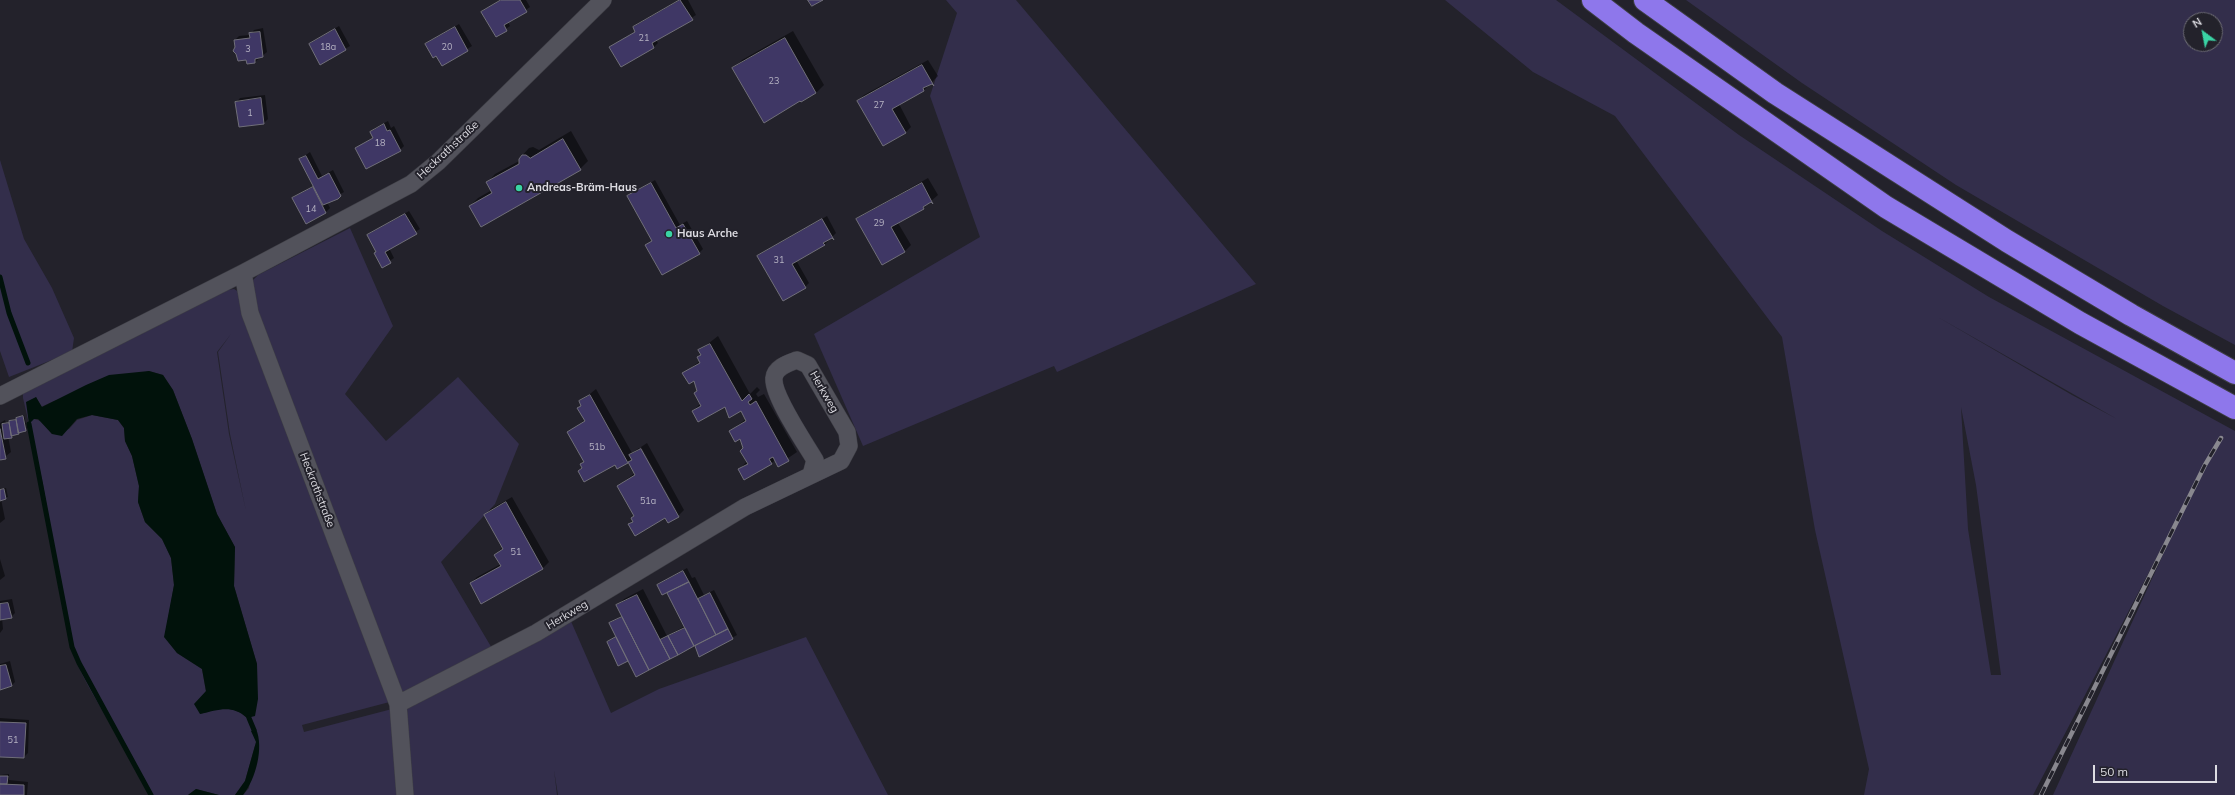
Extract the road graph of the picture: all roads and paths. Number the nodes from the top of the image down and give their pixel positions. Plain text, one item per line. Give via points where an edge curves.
1 (603, 0) edge
2 (1593, 0) edge
3 (1645, 0) edge
4 (243, 274) junction
5 (2235, 372) edge
6 (0, 396) edge
7 (2235, 408) edge
8 (811, 475) junction
9 (398, 704) junction
10 (405, 795) edge

1 - 4 street, Heckrathstraße via 438,162 411,184
2 - 7 highway via 1636,33 1886,207 2080,323
3 - 5 highway via 1775,93 2007,241 2131,315
4 - 6 street, Heckrathstraße
4 - 9 street, Heckrathstraße via 250,313
8 - 8 street, Herkweg via 841,461 849,446 847,432 808,364 797,360 778,369 774,377 776,393 815,460
8 - 9 street, Herkweg via 745,507 536,633
9 - 10 street

